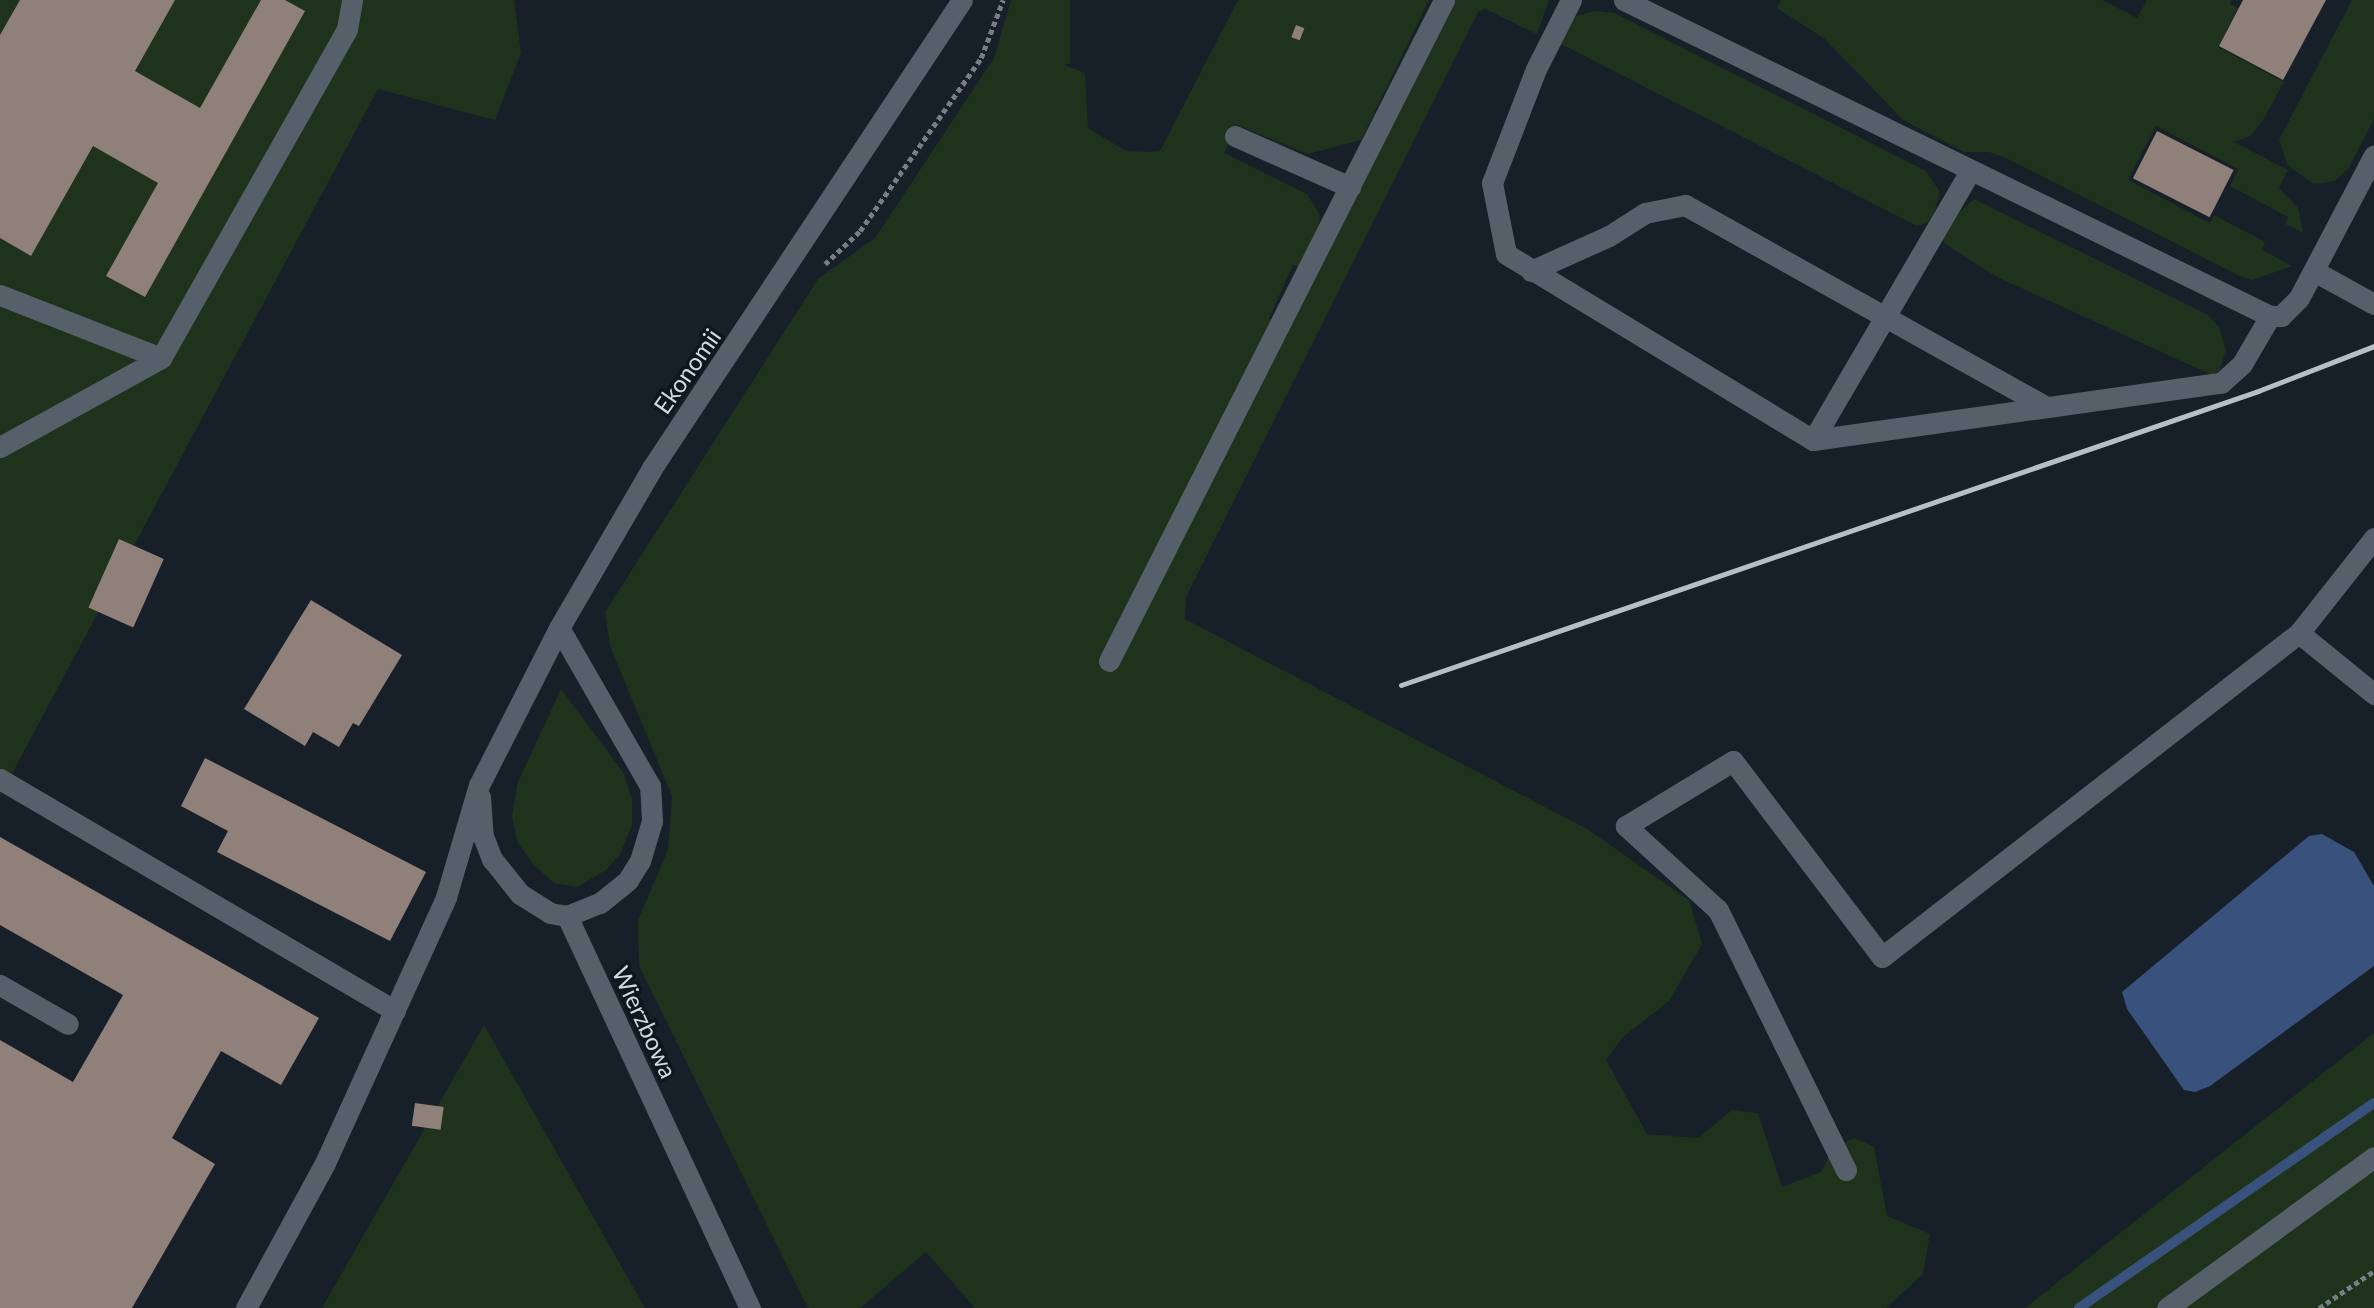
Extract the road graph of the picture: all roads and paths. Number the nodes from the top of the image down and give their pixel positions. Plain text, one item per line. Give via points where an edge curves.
1 (352, 0) edge
2 (962, 0) edge
3 (1003, 0) edge
4 (1444, 0) edge
5 (1571, 0) edge
6 (1624, 0) edge
7 (1235, 136) dead end
8 (2374, 155) edge
9 (1969, 173) junction
10 (1350, 187) junction
11 (817, 270) dead end
12 (1531, 271) junction
13 (2314, 271) junction
14 (0, 295) edge
15 (2374, 304) edge
16 (1886, 315) junction
17 (2270, 316) junction
18 (160, 358) junction
19 (2046, 407) junction
20 (1813, 440) junction
21 (0, 447) edge
22 (2374, 538) edge
23 (559, 628) junction
24 (2299, 633) junction
25 (1109, 661) dead end
26 (2374, 694) edge
27 (0, 779) edge
28 (479, 785) junction
29 (567, 916) junction
30 (0, 985) edge
31 (395, 1011) junction
32 (68, 1024) dead end
33 (2374, 1157) edge
34 (1846, 1170) dead end
35 (2374, 1271) edge
36 (246, 1308) edge
37 (750, 1308) edge
38 (2167, 1308) edge
39 (2319, 1308) edge

1 - 18 street via 347,29
2 - 23 street, Ekonomii via 652,468
3 - 11 path via 981,58 860,230
4 - 10 street
5 - 12 street via 1536,69 1492,183 1506,254
6 - 9 street
7 - 10 street
8 - 13 street
9 - 16 street
9 - 17 street
10 - 25 street
12 - 16 street via 1609,236 1645,213 1685,205
12 - 20 street
13 - 15 street
13 - 17 street via 2290,310
14 - 18 street
16 - 19 street
16 - 20 street
17 - 19 street via 2242,364 2221,383
18 - 21 street
19 - 20 street
22 - 24 street
23 - 28 street, Ekonomii
23 - 29 street via 643,769 652,804 648,843 628,880 600,903
24 - 26 street
24 - 34 street via 1882,957 1733,761 1626,827 1718,909
27 - 31 street
28 - 29 street via 483,836 492,859 520,894 550,913
28 - 31 street, Ekonomii via 446,897
29 - 37 street, Wierzbowa
30 - 32 street
31 - 36 street, Ekonomii via 325,1163
33 - 38 street
35 - 39 path

